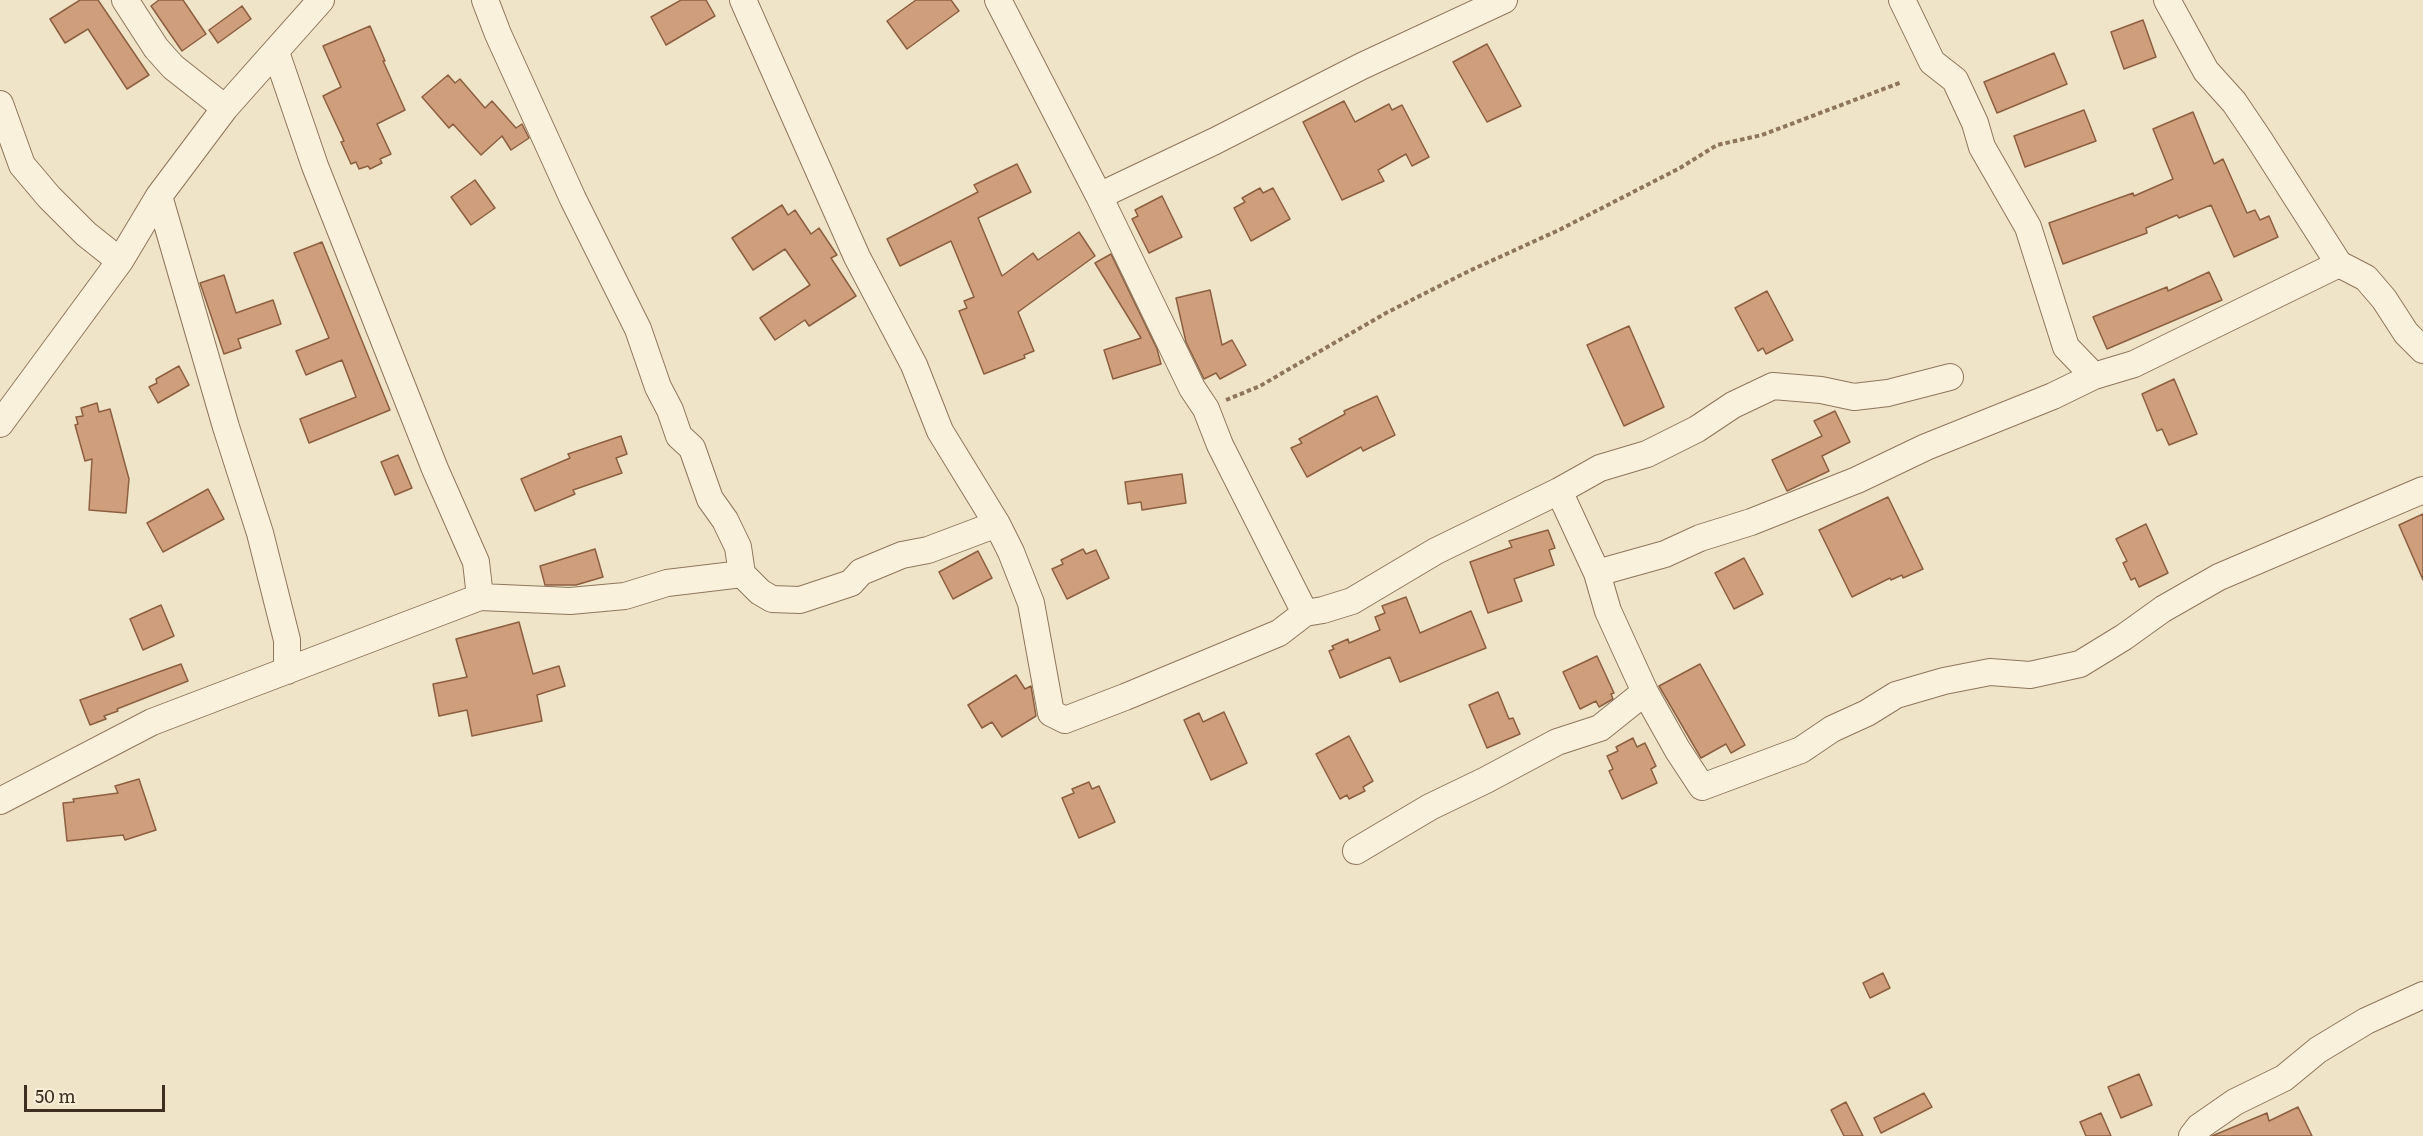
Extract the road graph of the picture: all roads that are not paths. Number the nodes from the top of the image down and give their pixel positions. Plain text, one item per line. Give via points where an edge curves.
1 (125, 0) edge
2 (321, 0) edge
3 (485, 0) edge
4 (743, 0) edge
5 (998, 0) edge
6 (1504, 0) edge
7 (1902, 0) edge
8 (2167, 0) edge
9 (276, 52) junction
10 (0, 104) edge
11 (225, 108) junction
12 (1099, 195) junction
13 (159, 196) junction
14 (120, 261) junction
15 (2339, 264) junction
16 (2423, 350) edge
17 (2094, 375) junction
18 (1950, 376) dead end
19 (0, 424) edge
20 (2423, 490) edge
21 (1559, 491) junction
22 (997, 524) junction
23 (1596, 573) junction
24 (742, 574) junction
25 (480, 597) junction
26 (1305, 613) junction
27 (287, 671) junction
28 (1645, 692) junction
29 (0, 801) edge
30 (1356, 851) dead end
31 (2423, 994) edge
32 (2192, 1136) edge

1 - 11 street via 173,67
2 - 9 street
3 - 24 street via 573,199 638,329 678,436 692,448 710,499 738,547
4 - 22 street via 857,257 914,365 940,431
5 - 12 street
6 - 12 street
7 - 17 street via 1932,62 1955,80 1982,147 2028,227 2066,347
8 - 15 street via 2206,71 2234,102
9 - 11 street
9 - 25 street via 315,166 476,562
10 - 14 street via 22,165 86,234
11 - 13 street
12 - 26 street
13 - 14 street
13 - 27 street via 260,533 287,640
14 - 19 street
15 - 16 street via 2366,278
15 - 17 street via 2134,364
17 - 23 street via 1857,480 1665,554
18 - 21 street via 1888,393 1854,397 1773,386 1647,454 1600,468
20 - 28 street via 2219,577 2080,664 2030,675 1990,672 1896,695 1800,750 1702,787
21 - 23 street
21 - 26 street via 1436,551 1352,601
22 - 24 street via 928,550 902,555 861,572 851,583 800,600 772,598
22 - 26 street via 1031,603 1051,713 1065,720 1279,633
23 - 28 street via 1608,611
24 - 25 street via 668,583 625,596 570,601
25 - 27 street
27 - 29 street via 152,722
28 - 30 street via 1600,728 1557,742 1430,807
31 - 32 street via 2318,1050 2284,1078 2235,1102

